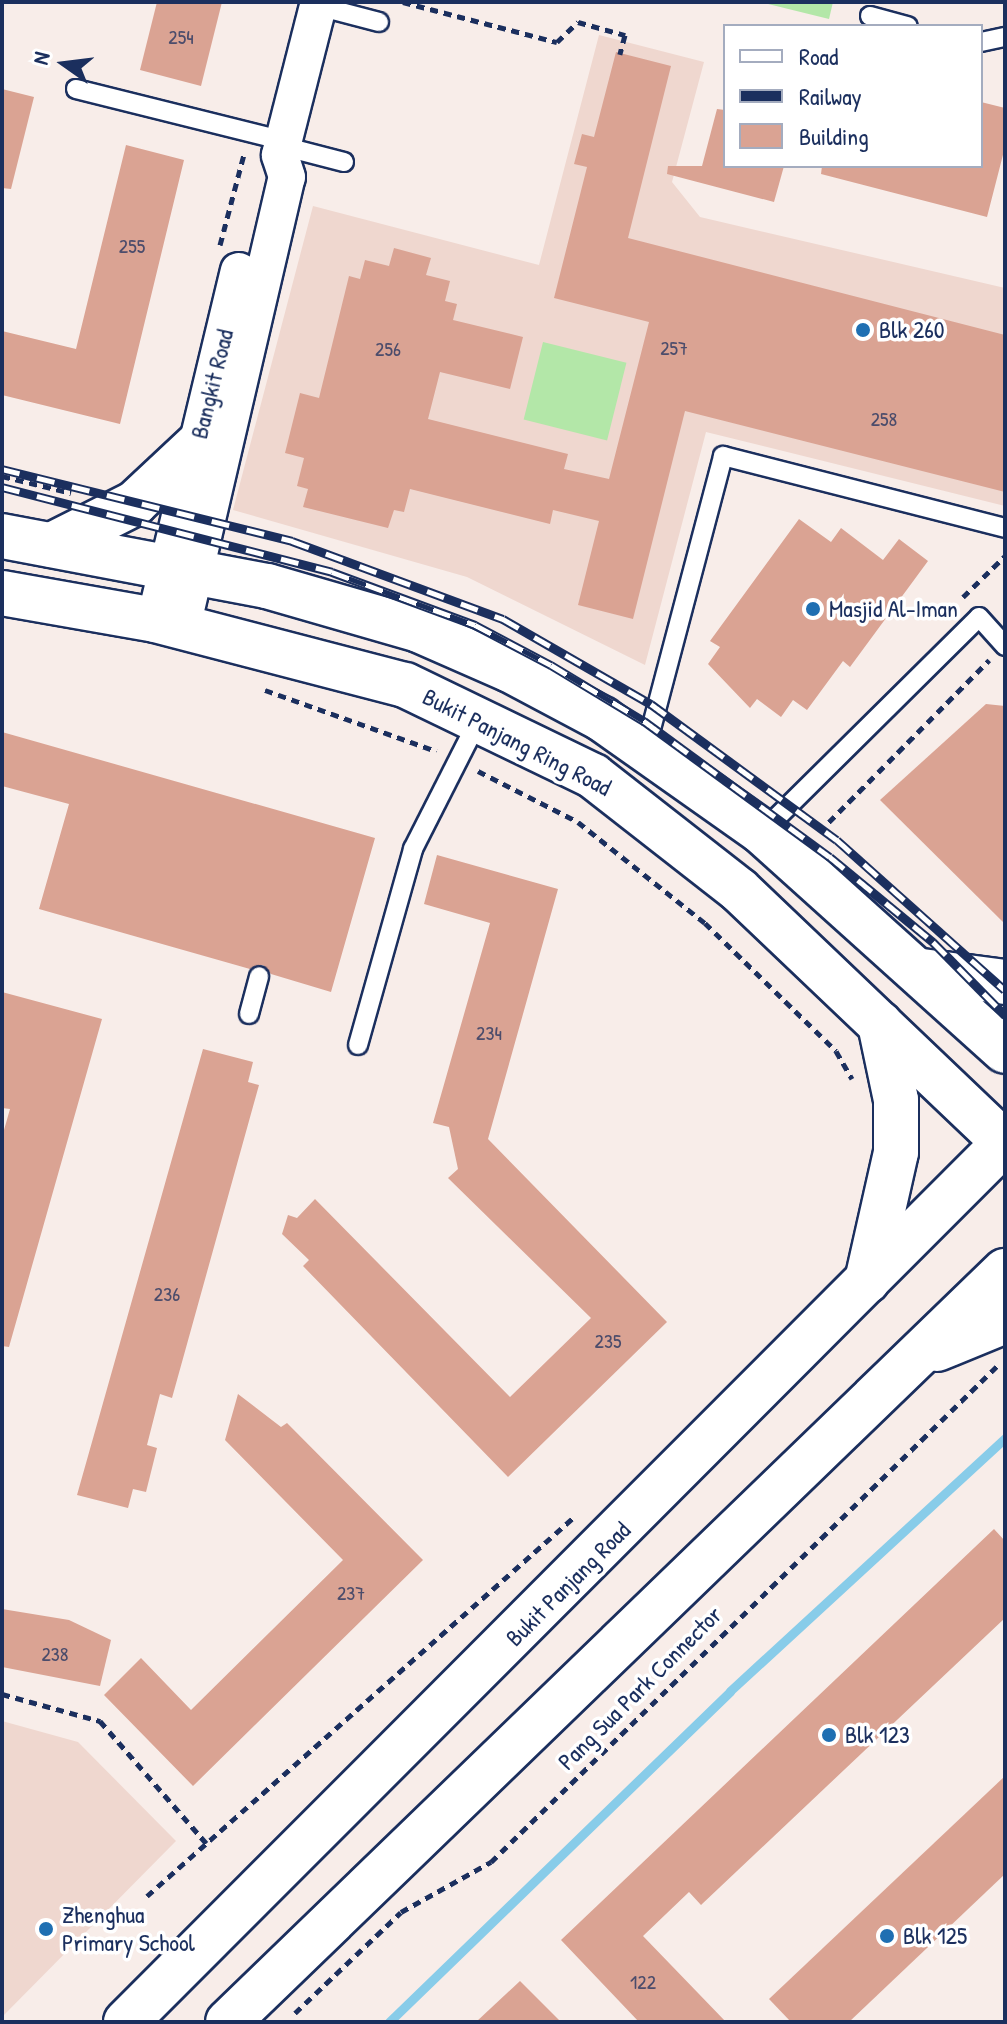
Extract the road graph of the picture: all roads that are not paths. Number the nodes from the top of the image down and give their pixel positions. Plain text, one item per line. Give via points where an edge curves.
1 (318, 4) edge
2 (870, 16) dead end
3 (379, 22) dead end
4 (900, 24) edge
5 (1005, 37) edge
6 (983, 42) edge
7 (76, 89) dead end
8 (282, 148) junction
9 (344, 162) dead end
10 (198, 444) junction
11 (1005, 528) edge
12 (2, 536) edge
13 (52, 545) junction
14 (179, 567) junction
15 (2, 593) edge
16 (169, 623) junction
17 (1001, 652) edge
18 (480, 719) junction
19 (646, 749) junction
20 (762, 832) junction
21 (922, 971) junction
22 (259, 976) dead end
23 (1005, 982) edge
24 (249, 1014) dead end
25 (880, 1024) junction
26 (358, 1045) dead end
27 (1005, 1051) edge
28 (1005, 1142) edge
29 (1005, 1271) edge
30 (867, 1281) junction
31 (1005, 1321) edge
32 (913, 1359) junction
33 (126, 2022) edge
34 (228, 2022) edge

1 - 3 lane
1 - 8 street, Bangkit Road
2 - 4 lane
5 - 6 lane
7 - 8 lane
8 - 9 lane
8 - 10 street, Bangkit Road via 263,171
8 - 14 street, Bangkit Road via 287,177
10 - 13 main road via 135,503
10 - 14 street, Bangkit Road
11 - 19 lane via 723,456
12 - 13 main road
13 - 14 main road
14 - 16 street, Bangkit Road
14 - 19 main road via 419,630 576,705
15 - 16 main road, Bukit Panjang Ring Road
16 - 18 main road, Bukit Panjang Ring Road via 405,685
17 - 20 lane via 979,617
18 - 25 main road, Bukit Panjang Ring Road via 593,776 644,811
18 - 26 lane via 413,849
19 - 20 main road
20 - 21 main road
21 - 23 main road
21 - 27 main road
22 - 24 lane
25 - 28 main road, Bukit Panjang Ring Road
25 - 30 main road via 896,1100 896,1152
28 - 30 main road, Bukit Panjang Road
29 - 32 main road
30 - 33 main road, Bukit Panjang Road
31 - 32 main road
32 - 34 main road

